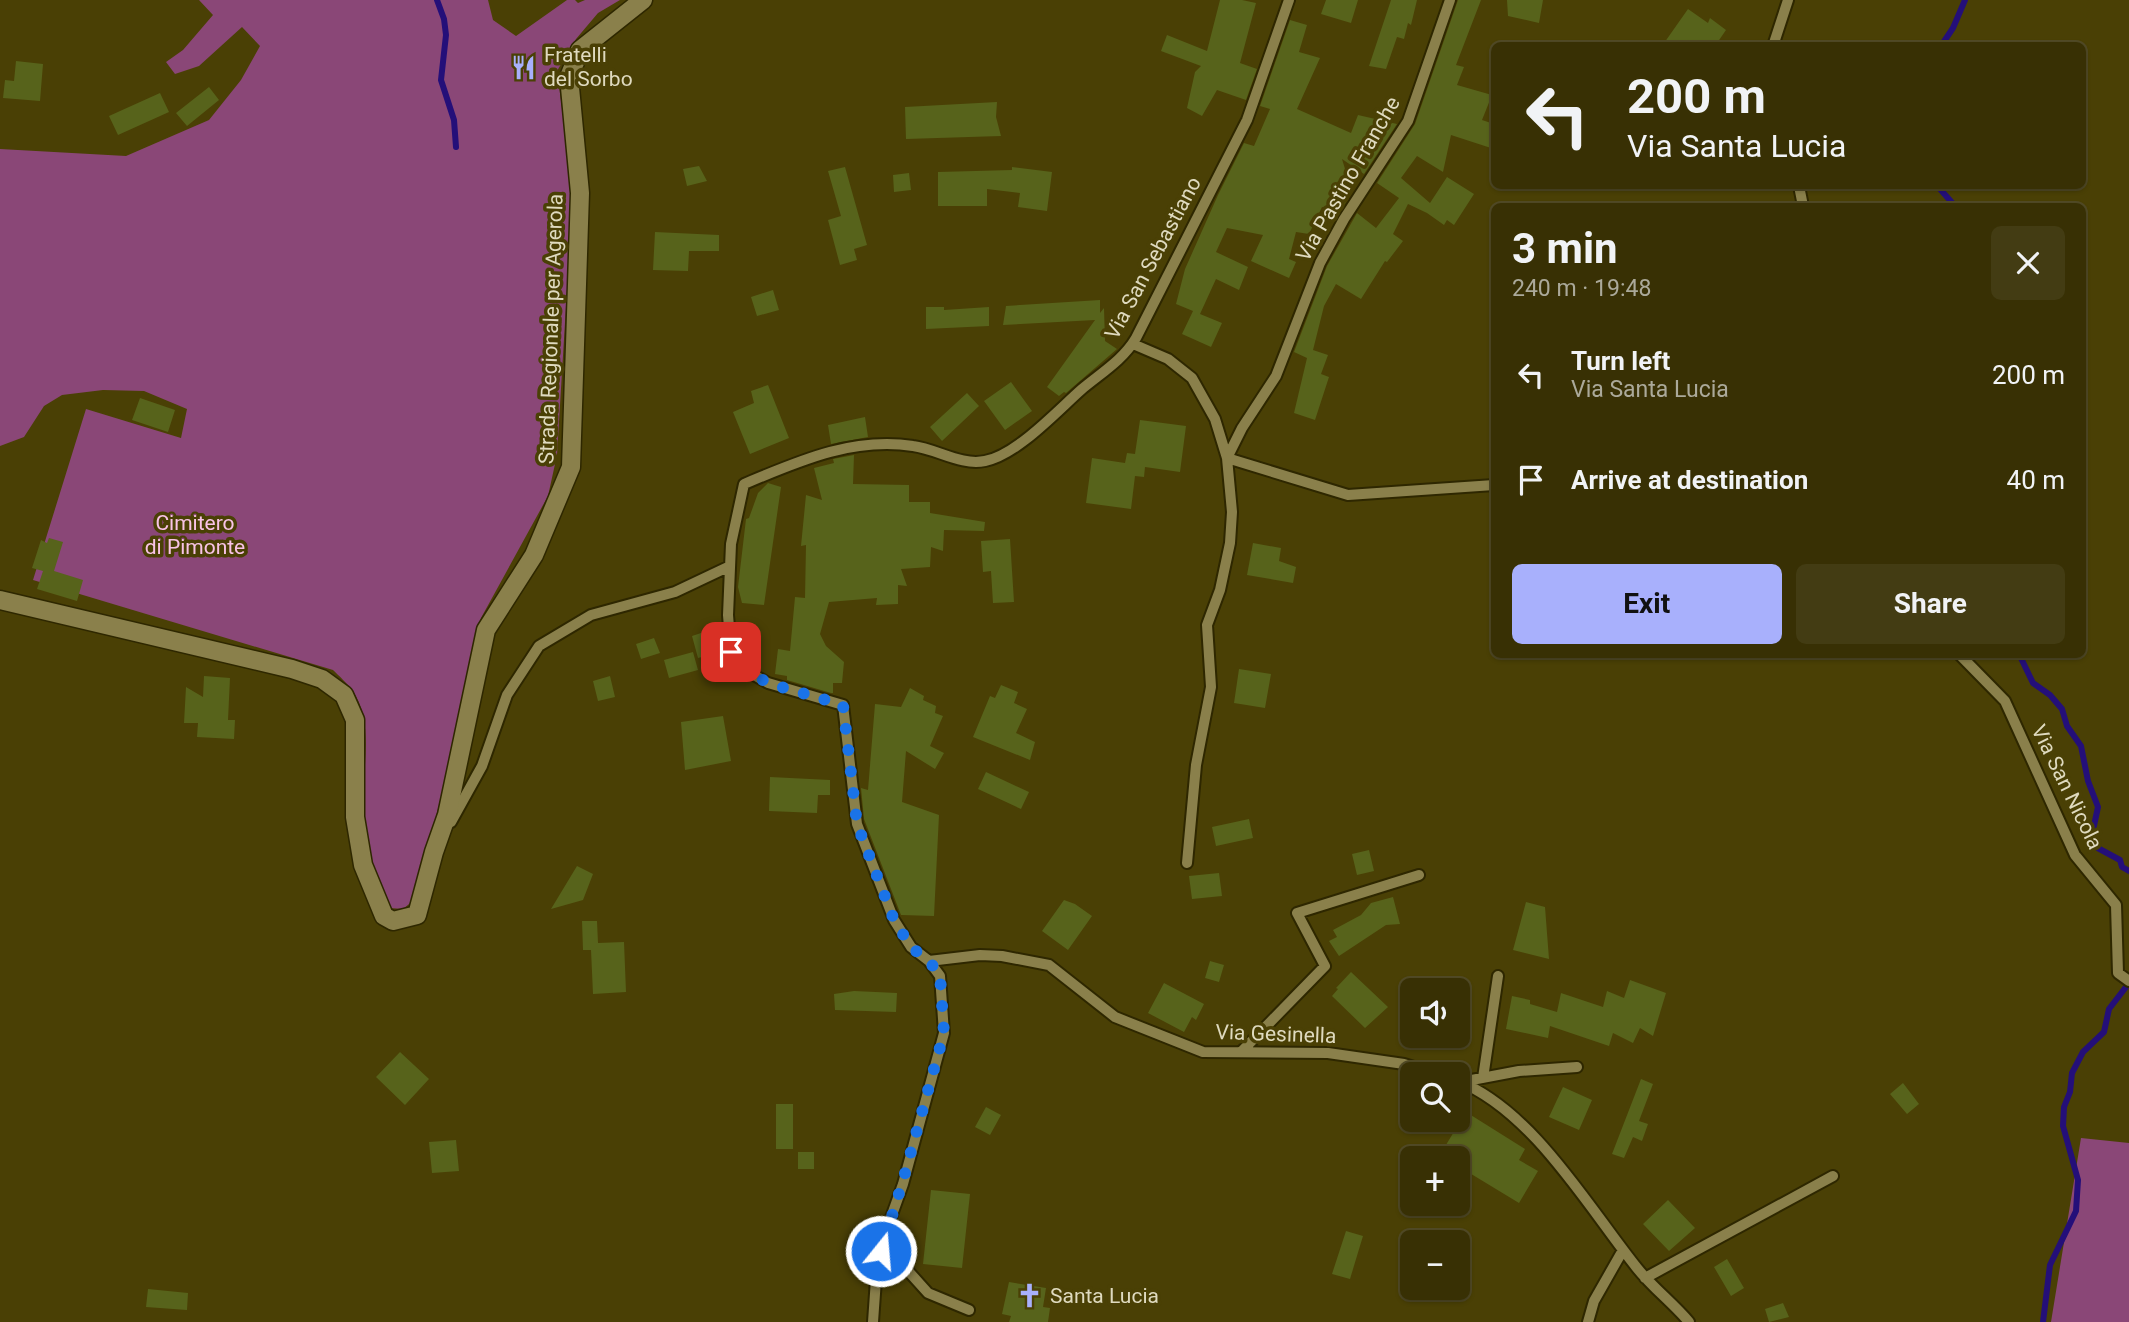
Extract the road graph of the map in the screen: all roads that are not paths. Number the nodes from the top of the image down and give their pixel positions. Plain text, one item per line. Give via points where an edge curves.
1 (643, 0) edge
2 (1289, 0) edge
3 (1450, 0) edge
4 (1788, 0) edge
5 (1774, 42) edge
6 (1133, 344) junction
7 (1227, 458) junction
8 (1491, 485) edge
9 (730, 566) junction
10 (0, 600) edge
11 (1963, 658) edge
12 (434, 852) junction
13 (1187, 863) dead end
14 (1419, 875) dead end
15 (929, 961) junction
16 (1498, 976) dead end
17 (2129, 981) edge
18 (1242, 1051) junction
19 (1400, 1063) edge
20 (1577, 1067) dead end
21 (1483, 1078) junction
22 (1470, 1080) edge
23 (1470, 1088) edge
24 (1833, 1176) dead end
25 (884, 1237) junction
26 (1623, 1250) junction
27 (1645, 1278) junction
28 (969, 1310) dead end
29 (873, 1322) edge
30 (1588, 1322) edge
31 (1689, 1322) edge

1 - 12 main road, Strada Regionale per Agerola via 580,50 569,77 580,193 571,467 534,555 486,629 447,815
2 - 6 lane, Via San Sebastiano via 1247,120
3 - 7 lane, Via Pastino Franche via 1408,121 1320,263 1276,376
4 - 5 lane
6 - 7 lane via 1168,359 1192,378 1215,419
6 - 9 lane, Via San Sebastiano via 1035,432 988,461 972,463 914,446 849,448 821,452 744,484
7 - 8 lane via 1348,495
7 - 13 lane via 1230,543 1208,625 1212,687 1196,765
9 - 12 lane via 675,592 591,615 539,646 507,695 482,766
9 - 15 lane via 731,652 740,664 768,683 843,705 857,824 894,920 911,947
10 - 12 main road, Strada Regionale per Agerola via 322,679 344,695 355,720 355,817 363,865 384,916 393,921 417,915
11 - 17 lane, Via San Nicola via 2005,701 2075,855 2116,905 2118,973
14 - 18 lane via 1297,913 1325,966
15 - 18 lane, Via Gesinella via 980,955 1049,965 1115,1017 1203,1052
15 - 25 lane via 940,975 944,1033
16 - 21 lane
18 - 19 lane, Via Gesinella via 1328,1053
20 - 21 lane
21 - 22 lane
23 - 26 lane via 1546,1146
24 - 27 lane
25 - 28 lane via 892,1253 928,1293
25 - 29 lane
26 - 27 lane
26 - 30 lane via 1594,1301
27 - 31 lane

